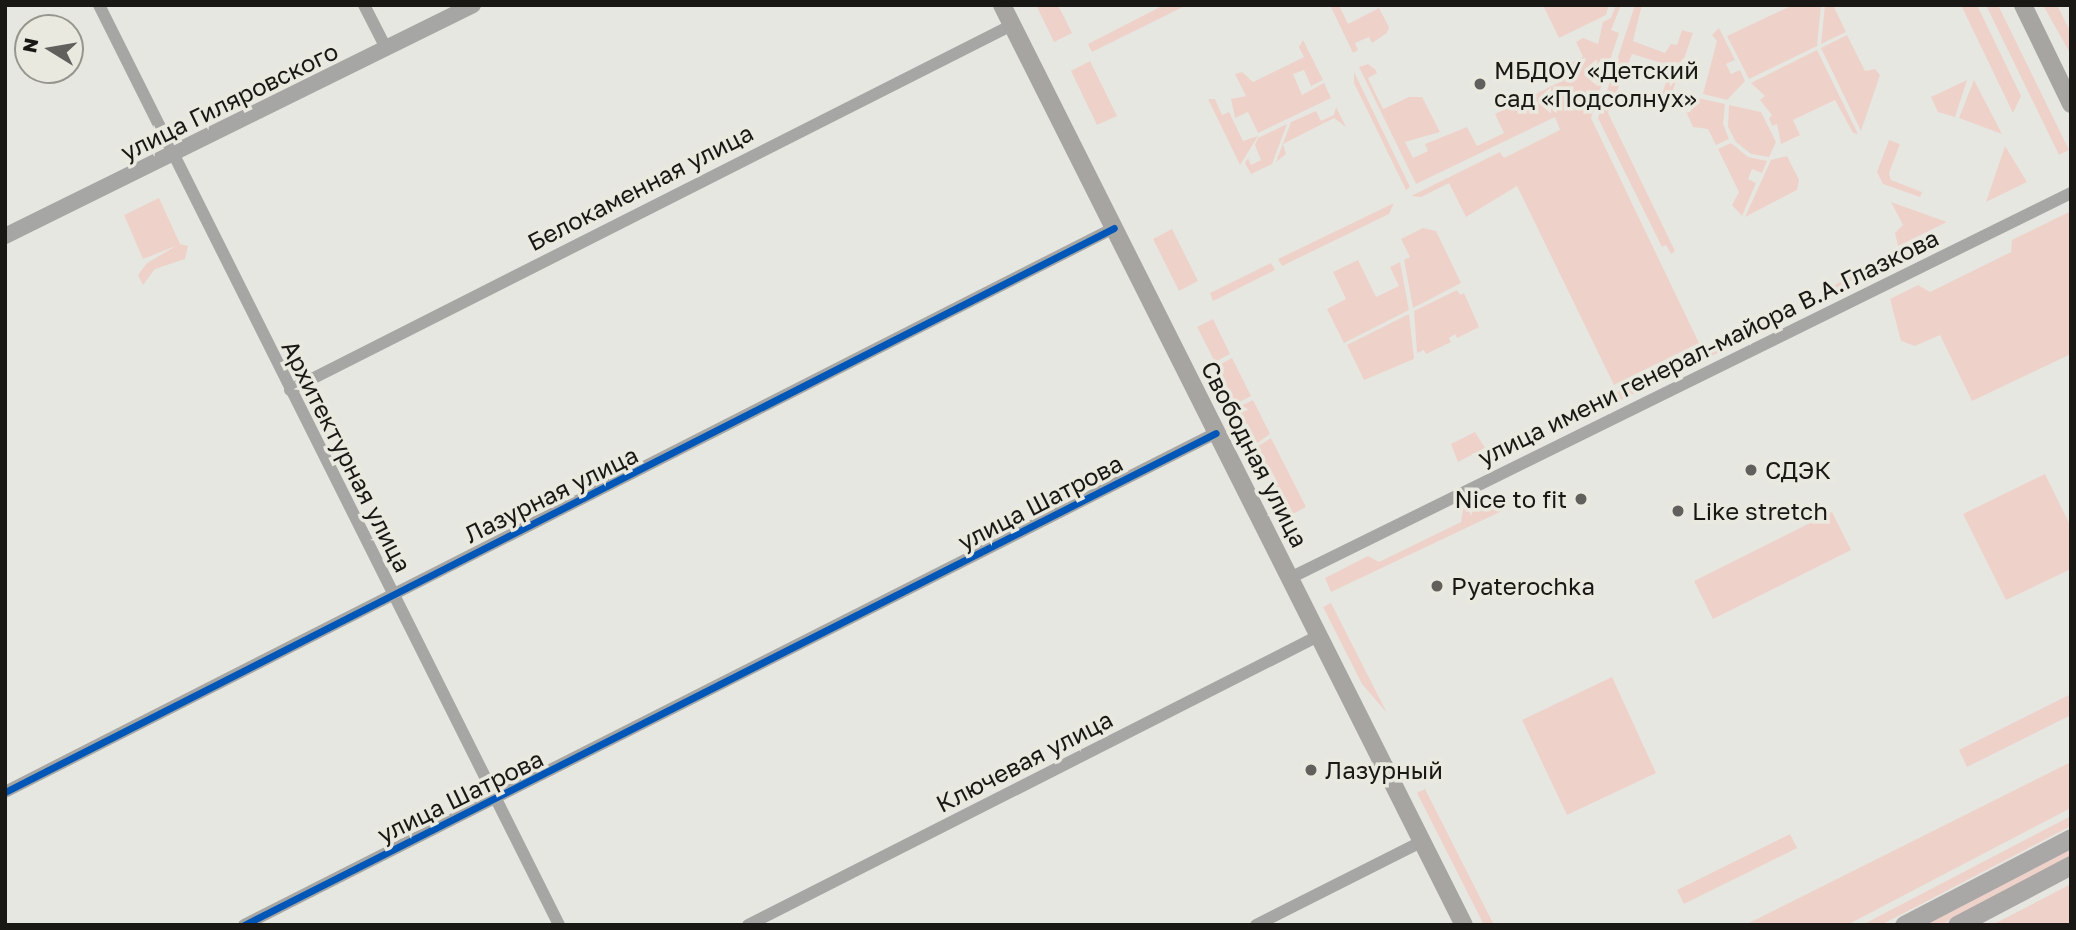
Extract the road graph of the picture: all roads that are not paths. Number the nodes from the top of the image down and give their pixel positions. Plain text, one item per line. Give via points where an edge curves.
1 (99, 5) edge
2 (364, 5) edge
3 (472, 5) edge
4 (1002, 5) edge
5 (2023, 5) edge
6 (1012, 25) junction
7 (386, 48) junction
8 (2071, 104) edge
9 (172, 154) junction
10 (2071, 193) edge
11 (1114, 228) junction
12 (5, 236) edge
13 (290, 390) junction
14 (1216, 433) junction
15 (1290, 578) junction
16 (393, 593) junction
17 (1320, 635) junction
18 (5, 792) edge
19 (495, 798) junction
20 (2071, 838) edge
21 (1423, 841) junction
22 (2071, 865) edge
23 (244, 925) edge
24 (559, 925) edge
25 (748, 925) edge
26 (1256, 925) edge
27 (1464, 925) edge
28 (1904, 925) edge
29 (1957, 925) edge

1 - 9 street, Архитектурная улица
2 - 7 street
3 - 7 street, улица Гиляровского
4 - 6 main road, Свободная улица
5 - 8 main road
6 - 11 main road, Свободная улица
6 - 13 street, Белокаменная улица
7 - 9 street, улица Гиляровского
9 - 12 street, улица Гиляровского
9 - 13 street, Архитектурная улица
10 - 15 street, улица имени генерал-майора В.А.Глазкова
11 - 14 main road, Свободная улица
11 - 16 street, Лазурная улица via 751,416
13 - 16 street, Архитектурная улица
14 - 15 main road, Свободная улица
14 - 19 street, улица Шатрова via 855,620
15 - 17 main road, Свободная улица
16 - 18 street, Лазурная улица via 380,605
16 - 19 street, Архитектурная улица
17 - 21 main road, Свободная улица
17 - 25 street, Ключевая улица
19 - 23 street, улица Шатрова
19 - 24 street, Архитектурная улица
20 - 28 main road
21 - 26 street
21 - 27 main road, Свободная улица
22 - 29 main road

